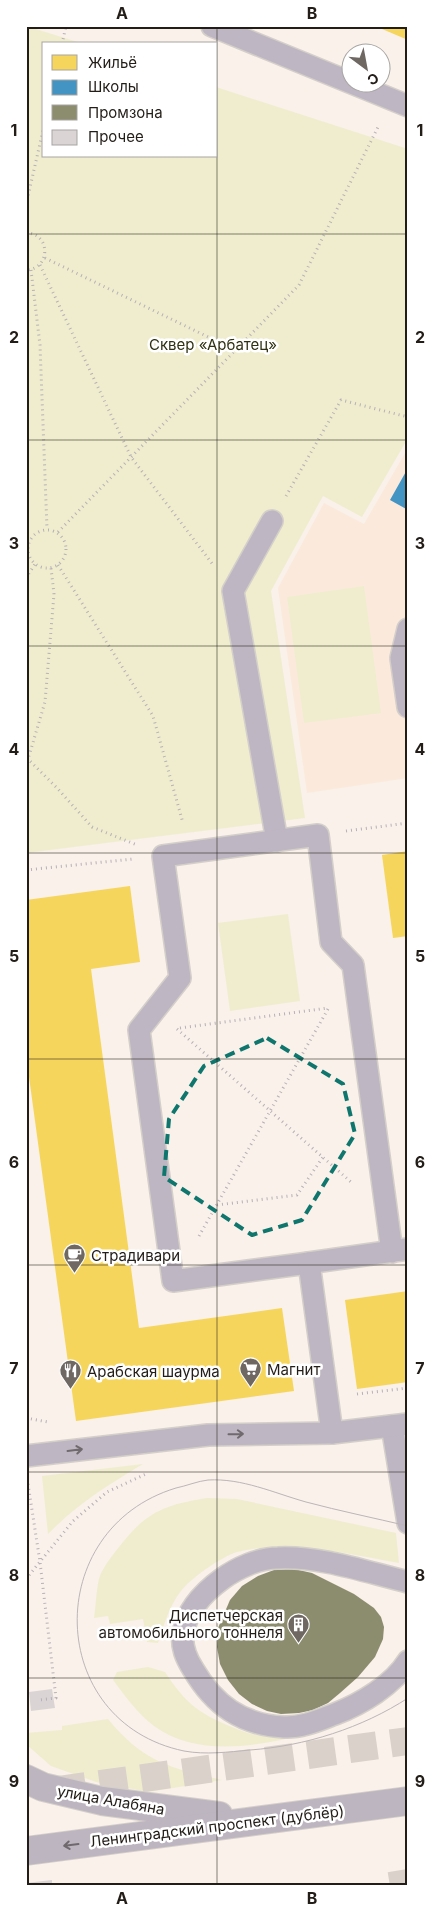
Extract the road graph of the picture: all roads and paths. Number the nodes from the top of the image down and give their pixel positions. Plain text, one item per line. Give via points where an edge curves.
1 (66, 26) edge
2 (212, 26) edge
3 (62, 42) edge
4 (400, 103) edge
5 (42, 135) edge
6 (26, 205) edge
7 (26, 233) edge
8 (45, 258) junction
9 (40, 265) junction
10 (28, 270) edge
11 (235, 350) junction
12 (408, 417) edge
13 (131, 457) junction
14 (272, 521) joint
15 (47, 529) junction
16 (58, 532) junction
17 (35, 564) junction
18 (58, 565) junction
19 (51, 568) junction
20 (26, 578) edge
21 (233, 592) junction
22 (408, 629) edge
23 (408, 706) edge
24 (28, 760) edge
25 (26, 766) edge
26 (408, 822) edge
27 (318, 835) junction
28 (278, 841) junction
29 (192, 852) junction
30 (163, 856) junction
31 (26, 870) edge
32 (177, 1029) junction
33 (140, 1034) junction
34 (270, 1111) junction
35 (323, 1157) junction
36 (216, 1205) junction
37 (387, 1214) junction
38 (400, 1250) edge
39 (309, 1263) junction
40 (173, 1281) junction
41 (408, 1388) edge
42 (328, 1398) junction
43 (400, 1425) edge
44 (332, 1433) junction
45 (26, 1456) edge
46 (154, 1470) dead end
47 (28, 1480) dead end
48 (408, 1523) edge
49 (40, 1562) junction
50 (26, 1579) edge
51 (408, 1582) edge
52 (408, 1661) edge
53 (39, 1700) dead end
54 (26, 1779) edge
55 (408, 1801) edge
56 (258, 1822) junction
57 (26, 1851) edge

1 - 3 path
2 - 4 lane
4 - 11 path via 299,285
5 - 6 path
7 - 8 path via 43,241
8 - 9 path
8 - 11 path
9 - 10 path
9 - 13 path
10 - 15 path via 40,345
11 - 13 path
12 - 14 path via 341,400
13 - 16 path
13 - 21 path
14 - 21 lane
15 - 16 path
15 - 17 path via 40,531 30,542 28,550
16 - 18 path via 66,544 66,552
17 - 19 path
17 - 20 path
18 - 19 path
18 - 29 path via 153,716
19 - 24 path via 54,594 45,702
21 - 28 lane
22 - 23 lane via 401,658
24 - 25 path
24 - 30 path via 92,827
26 - 27 path
27 - 28 lane
27 - 37 lane via 331,942 353,965
28 - 29 lane
29 - 30 lane
30 - 31 path
30 - 33 lane via 180,978 139,1030
32 - 33 path
32 - 34 path
32 - 34 path via 328,1008
33 - 40 lane
34 - 35 path
34 - 36 path
35 - 36 path via 297,1195
35 - 37 path
36 - 40 path
37 - 38 lane
38 - 39 lane
39 - 40 lane
39 - 42 lane
41 - 42 path
42 - 44 lane
43 - 44 lane
43 - 48 lane
45 -> 44 lane via 208,1435
46 - 49 path via 107,1492 73,1521
47 - 49 path
49 - 50 path
49 - 53 path via 56,1698
51 - 52 lane via 313,1559 276,1558 249,1564 228,1574 206,1591 191,1612 183,1633 184,1654 212,1696 231,1712 258,1723 285,1727 313,1723 343,1711 378,1691
54 - 56 main road, улица Алабяна via 43,1787 102,1801
55 - 56 main road, Ленинградский проспект (дублёр)
56 -> 57 main road, Ленинградский проспект (дублёр)

